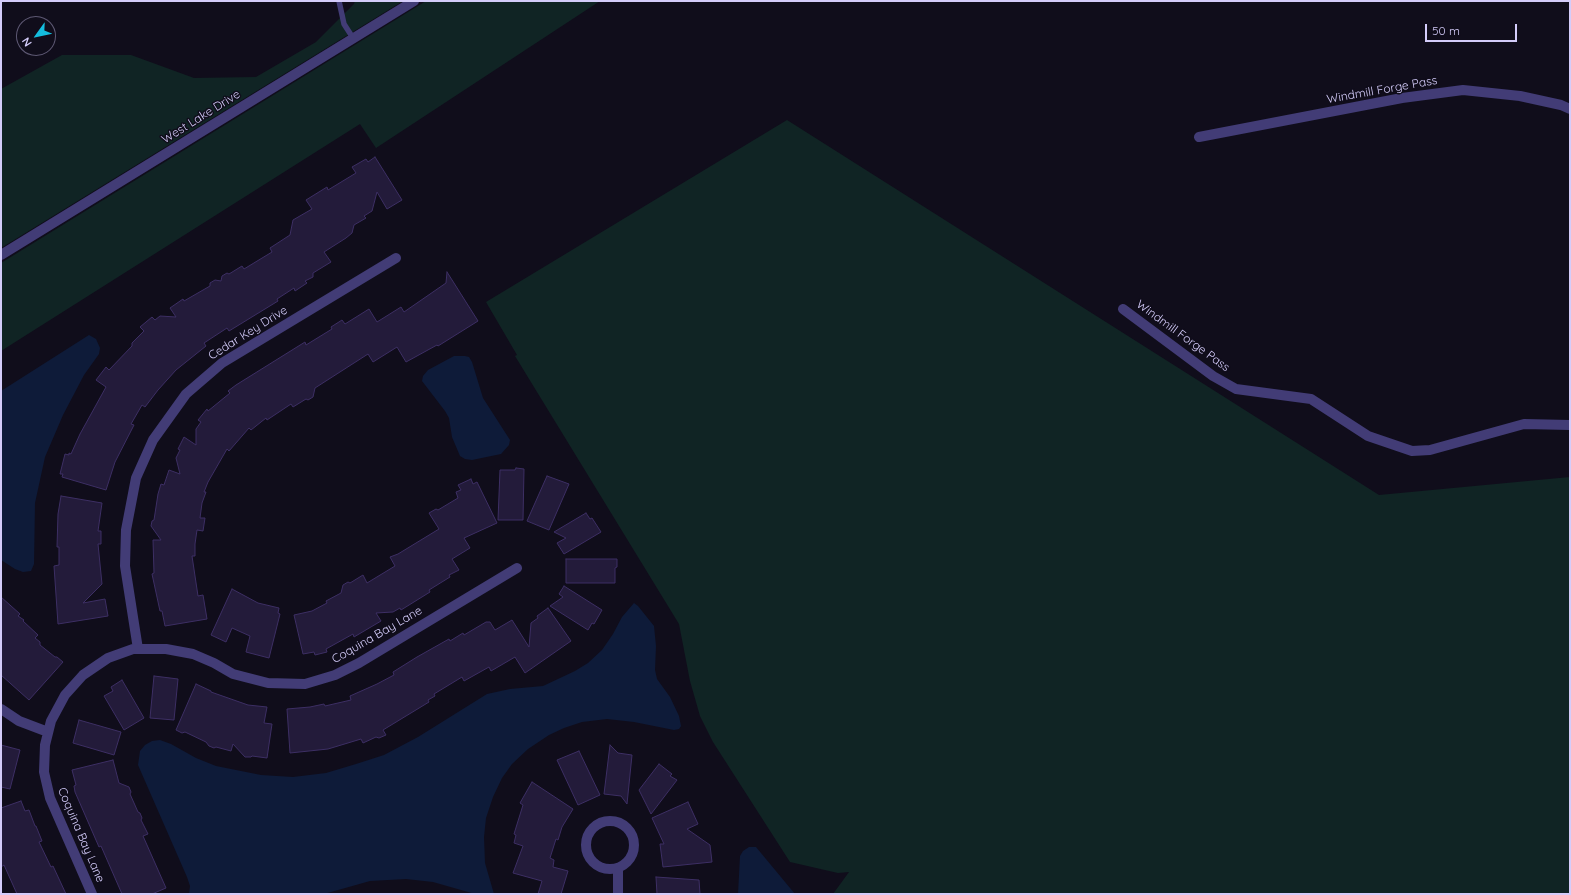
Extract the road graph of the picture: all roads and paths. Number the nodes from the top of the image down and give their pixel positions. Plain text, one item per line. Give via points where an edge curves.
1 (339, 1) edge
2 (414, 1) edge
3 (353, 38) junction
4 (1570, 109) edge
5 (1199, 137) dead end
6 (1, 255) edge
7 (396, 258) dead end
8 (1123, 309) dead end
9 (1570, 425) edge
10 (517, 568) dead end
11 (138, 649) junction
12 (1, 709) edge
13 (48, 732) junction
14 (618, 868) junction
15 (92, 894) edge
16 (618, 894) edge

1 - 3 lane via 344,24
2 - 3 street, West Lake Drive
3 - 6 street, West Lake Drive
4 - 5 street, Windmill Forge Pass via 1520,96 1463,90 1402,98
7 - 11 street, Cedar Key Drive via 222,363 186,394 153,440 136,478 126,530 125,566
8 - 9 street, Windmill Forge Pass via 1213,376 1236,389 1311,399 1368,436 1412,450 1430,450 1524,424
10 - 11 street, Coquina Bay Lane via 359,663 335,675 305,684 268,683 233,674 194,654 166,649
11 - 13 street, Coquina Bay Lane via 108,658 83,675 65,695
12 - 13 street via 19,722
13 - 15 street, Coquina Bay Lane via 44,772 50,798
14 - 14 street via 625,865 634,853 634,838 625,825 611,821 602,822 589,832 586,849 594,864 610,870
14 - 16 street

